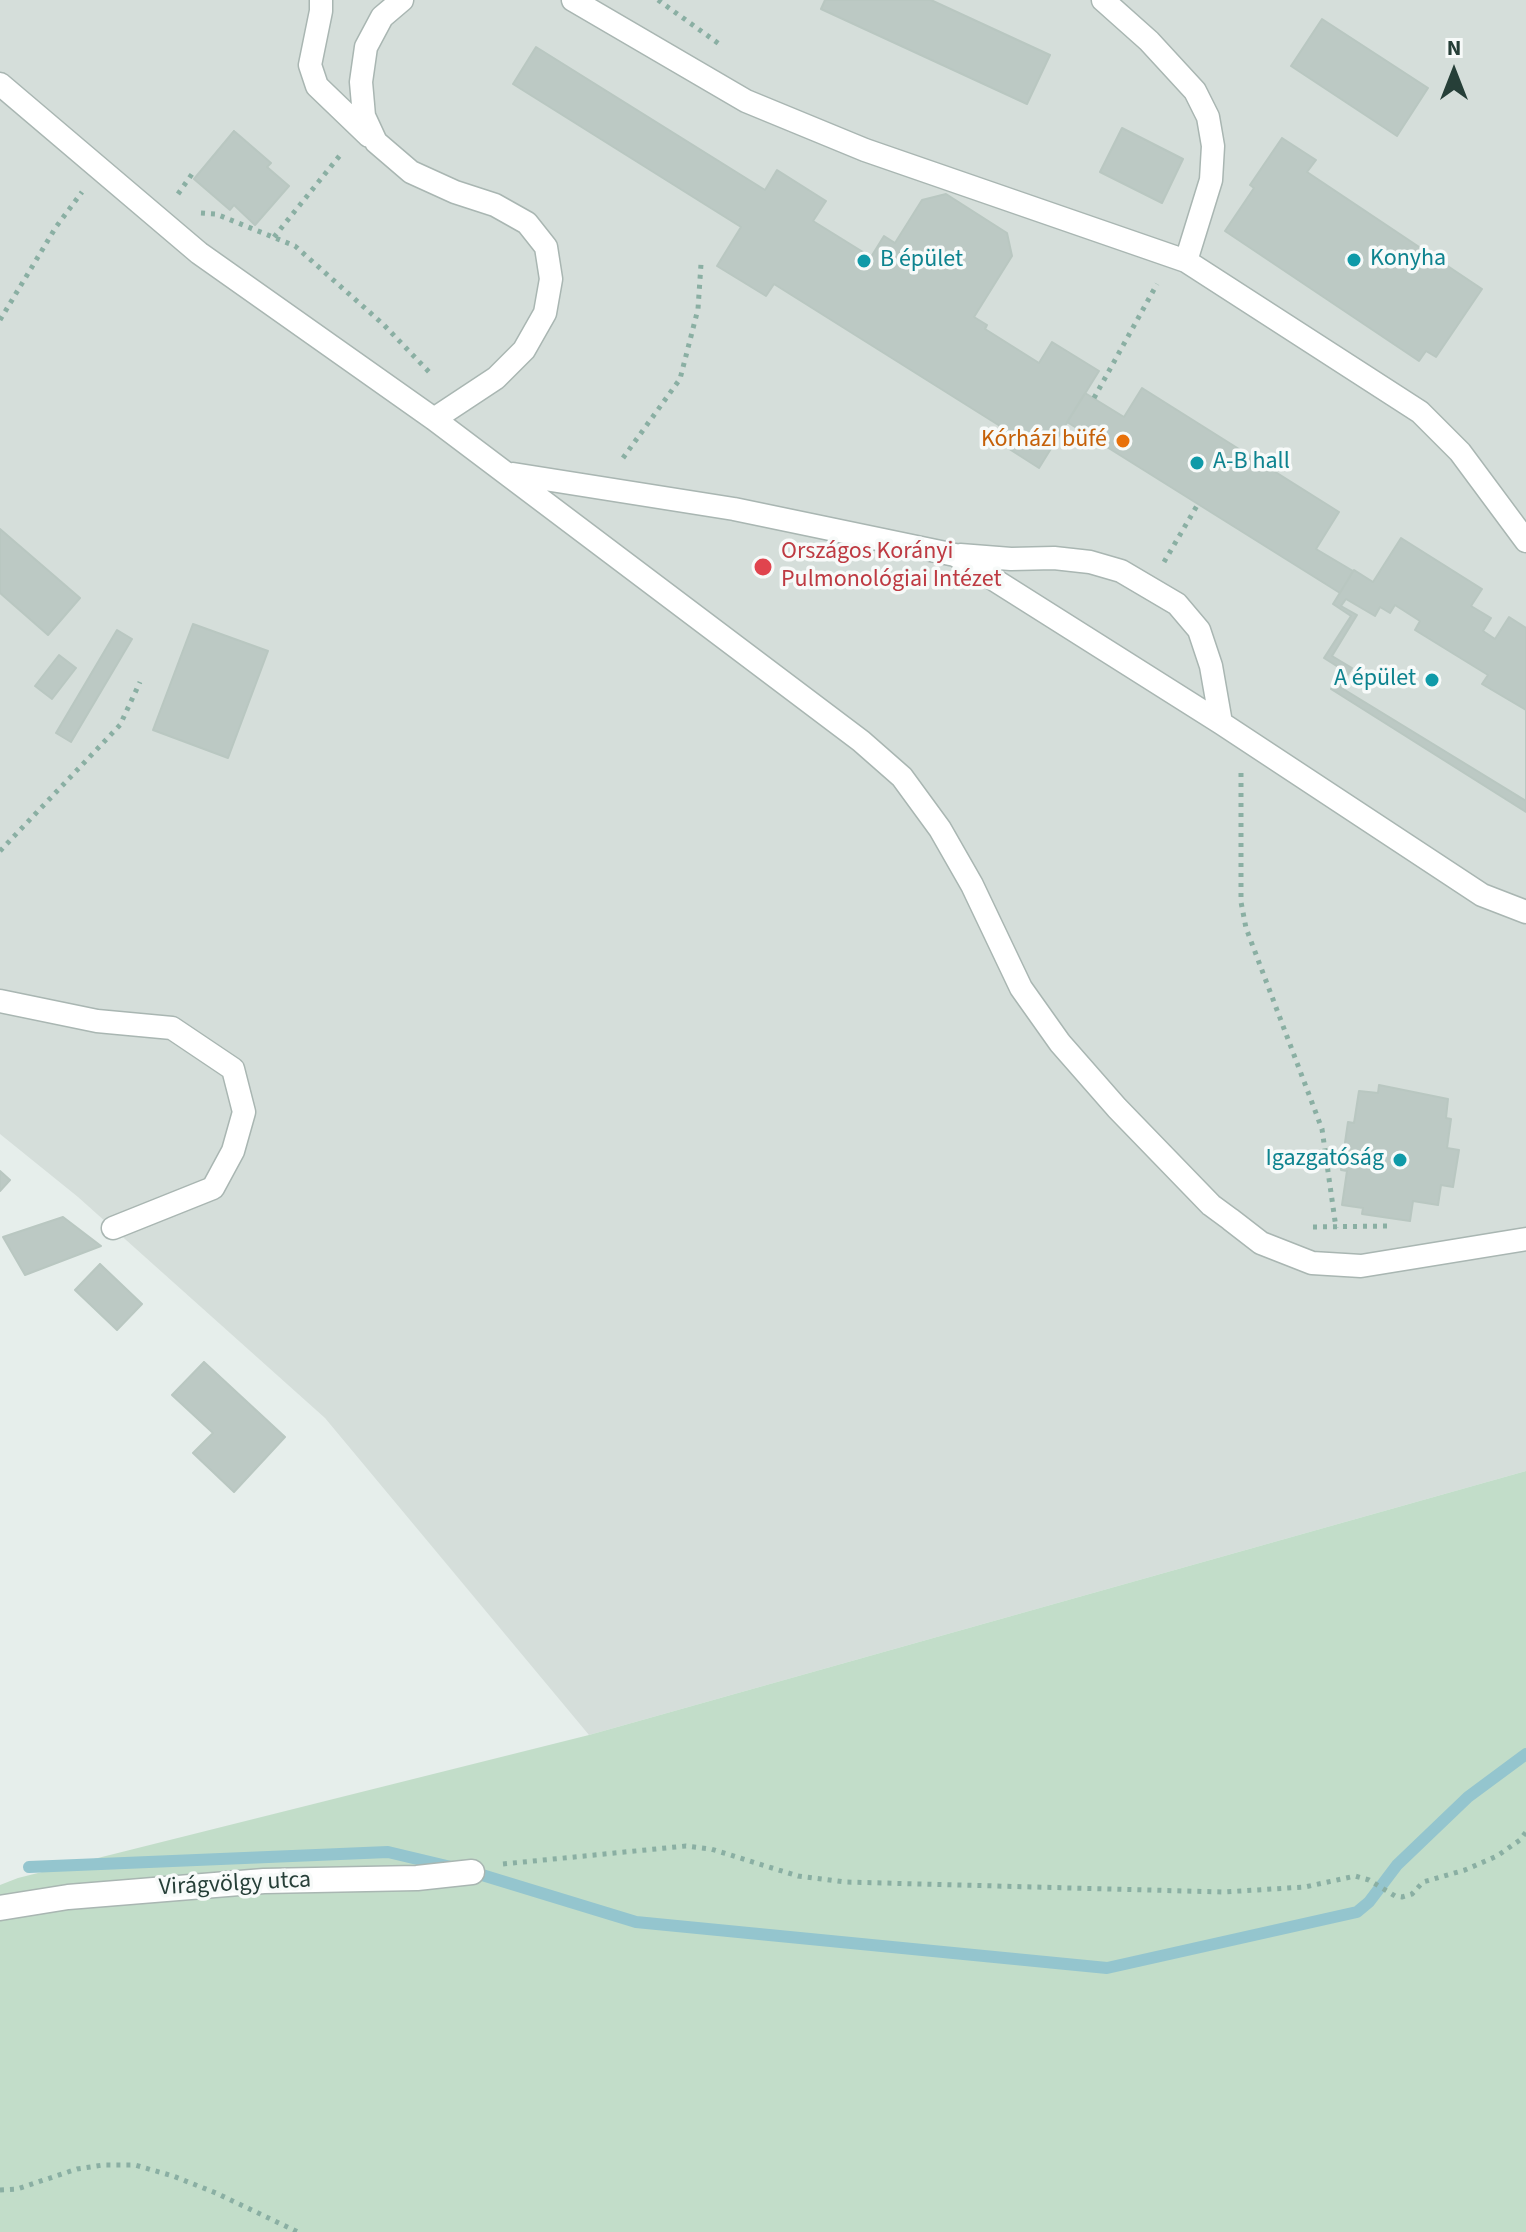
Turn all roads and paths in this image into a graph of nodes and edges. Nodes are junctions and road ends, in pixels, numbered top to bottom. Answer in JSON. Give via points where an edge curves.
{"nodes":[{"id":1,"x":321,"y":0,"type":"edge"},
{"id":2,"x":402,"y":0,"type":"edge"},
{"id":3,"x":573,"y":0,"type":"edge"},
{"id":4,"x":1103,"y":0,"type":"edge"},
{"id":5,"x":0,"y":84,"type":"edge"},
{"id":6,"x":369,"y":135,"type":"junction"},
{"id":7,"x":100,"y":169,"type":"junction"},
{"id":8,"x":216,"y":214,"type":"dead end"},
{"id":9,"x":274,"y":237,"type":"junction"},
{"id":10,"x":1179,"y":259,"type":"junction"},
{"id":11,"x":701,"y":264,"type":"dead end"},
{"id":12,"x":0,"y":320,"type":"edge"},
{"id":13,"x":1094,"y":398,"type":"dead end"},
{"id":14,"x":458,"y":403,"type":"junction"},
{"id":15,"x":434,"y":419,"type":"junction"},
{"id":16,"x":507,"y":474,"type":"junction"},
{"id":17,"x":602,"y":488,"type":"junction"},
{"id":18,"x":1198,"y":504,"type":"dead end"},
{"id":19,"x":1179,"y":537,"type":"dead end"},
{"id":20,"x":1526,"y":541,"type":"edge"},
{"id":21,"x":955,"y":555,"type":"junction"},
{"id":22,"x":140,"y":682,"type":"dead end"},
{"id":23,"x":1221,"y":723,"type":"junction"},
{"id":24,"x":1241,"y":736,"type":"junction"},
{"id":25,"x":0,"y":851,"type":"edge"},
{"id":26,"x":1526,"y":912,"type":"edge"},
{"id":27,"x":0,"y":1001,"type":"edge"},
{"id":28,"x":1393,"y":1226,"type":"dead end"},
{"id":29,"x":1302,"y":1227,"type":"dead end"},
{"id":30,"x":113,"y":1228,"type":"dead end"},
{"id":31,"x":1336,"y":1228,"type":"junction"},
{"id":32,"x":1526,"y":1239,"type":"edge"},
{"id":33,"x":1526,"y":1832,"type":"edge"},
{"id":34,"x":472,"y":1872,"type":"joint"},
{"id":35,"x":0,"y":1908,"type":"edge"},
{"id":36,"x":0,"y":2190,"type":"edge"},
{"id":37,"x":298,"y":2232,"type":"edge"}],
"edges":[{"from":1,"to":6,"type":"lane","via":[[310,65],[317,86]]},
{"from":2,"to":6,"type":"lane","via":[[382,17],[366,47],[361,82]]},
{"from":3,"to":10,"type":"lane","via":[[746,101],[865,150]]},
{"from":4,"to":10,"type":"lane","via":[[1195,91],[1208,117],[1211,180]]},
{"from":5,"to":7,"type":"lane"},
{"from":6,"to":9,"type":"path"},
{"from":6,"to":14,"type":"lane","via":[[411,172],[527,223],[546,247],[551,279],[545,313],[524,350],[496,378]]},
{"from":7,"to":12,"type":"path","via":[[56,227]]},
{"from":7,"to":15,"type":"lane","via":[[199,253]]},
{"from":8,"to":9,"type":"path"},
{"from":9,"to":14,"type":"path","via":[[295,246],[384,325]]},
{"from":10,"to":13,"type":"path"},
{"from":10,"to":20,"type":"lane","via":[[1420,412],[1460,452]]},
{"from":11,"to":17,"type":"path","via":[[698,309],[680,379]]},
{"from":14,"to":15,"type":"lane"},
{"from":15,"to":16,"type":"lane"},
{"from":16,"to":17,"type":"lane"},
{"from":16,"to":32,"type":"lane","via":[[902,777],[940,829],[1021,988],[1060,1043],[1211,1205],[1261,1243],[1312,1263],[1361,1266]]},
{"from":17,"to":21,"type":"lane"},
{"from":18,"to":19,"type":"path"},
{"from":21,"to":23,"type":"lane"},
{"from":21,"to":23,"type":"lane","via":[[1090,562],[1121,571],[1177,604],[1199,630]]},
{"from":22,"to":25,"type":"path","via":[[120,725]]},
{"from":23,"to":24,"type":"lane"},
{"from":24,"to":26,"type":"lane","via":[[1482,895]]},
{"from":24,"to":31,"type":"path","via":[[1241,902],[1246,928],[1322,1129]]},
{"from":27,"to":30,"type":"lane","via":[[97,1021],[172,1028],[233,1069],[244,1112],[233,1151],[213,1188]]},
{"from":28,"to":31,"type":"path"},
{"from":29,"to":31,"type":"path"},
{"from":33,"to":34,"type":"path","via":[[1497,1856],[1423,1882],[1407,1896],[1395,1896],[1355,1876],[1305,1887],[1223,1892],[845,1882],[798,1876],[686,1846],[510,1863]]},
{"from":34,"to":35,"type":"street","name":"Virágvölgy utca","via":[[264,1881],[68,1897]]},
{"from":36,"to":37,"type":"path","via":[[77,2169],[135,2165],[216,2193]]}]}
